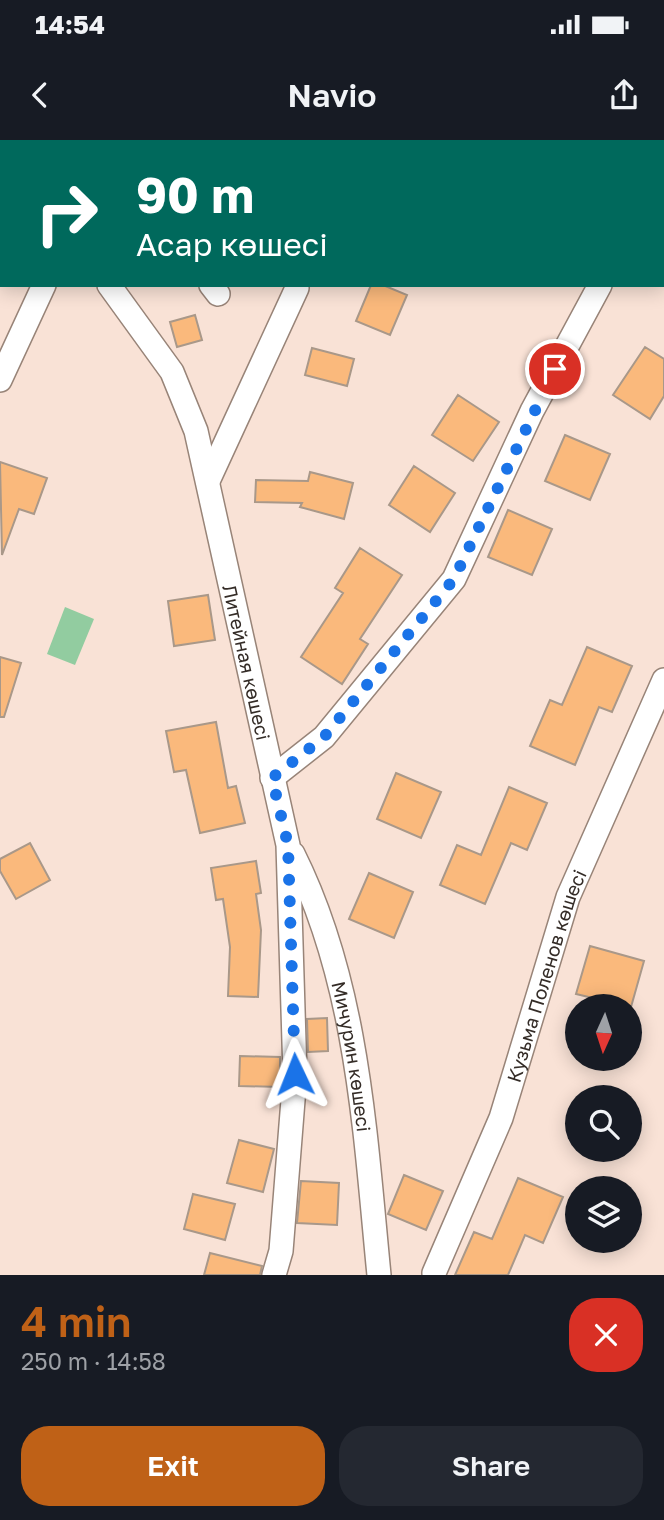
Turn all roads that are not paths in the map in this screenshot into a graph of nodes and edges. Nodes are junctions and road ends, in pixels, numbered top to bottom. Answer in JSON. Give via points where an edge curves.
{"nodes":[{"id":1,"x":43,"y":287,"type":"edge"},
{"id":2,"x":110,"y":287,"type":"edge"},
{"id":3,"x":599,"y":287,"type":"edge"},
{"id":4,"x":297,"y":288,"type":"dead end"},
{"id":5,"x":0,"y":380,"type":"edge"},
{"id":6,"x":208,"y":481,"type":"junction"},
{"id":7,"x":664,"y":680,"type":"edge"},
{"id":8,"x":272,"y":778,"type":"junction"},
{"id":9,"x":288,"y":845,"type":"junction"},
{"id":10,"x":434,"y":1273,"type":"dead end"},
{"id":11,"x":274,"y":1275,"type":"edge"},
{"id":12,"x":379,"y":1275,"type":"edge"}],
"edges":[{"from":1,"to":5,"type":"street"},
{"from":2,"to":6,"type":"street","name":"Литейная көшесі","via":[[172,372],[196,431]]},
{"from":3,"to":8,"type":"street","via":[[533,411],[454,579],[324,737]]},
{"from":4,"to":6,"type":"street"},
{"from":6,"to":8,"type":"street","name":"Литейная көшесі"},
{"from":7,"to":10,"type":"street","name":"Кузьма Поленов көшесі","via":[[568,897],[501,1118]]},
{"from":8,"to":9,"type":"street","name":"Литейная көшесі"},
{"from":9,"to":11,"type":"street","name":"Литейная көшесі","via":[[295,1074],[281,1251]]},
{"from":9,"to":12,"type":"street","name":"Мичурин көшесі","via":[[335,966],[353,1043]]}]}
